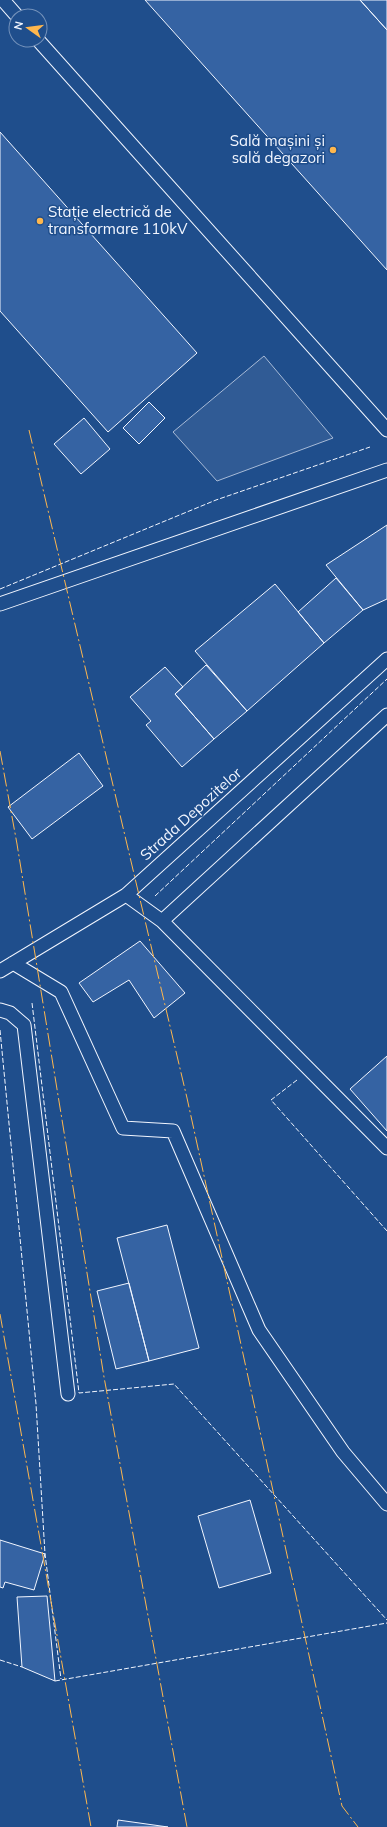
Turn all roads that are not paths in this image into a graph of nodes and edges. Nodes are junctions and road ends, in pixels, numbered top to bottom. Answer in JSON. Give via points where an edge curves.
{"nodes":[{"id":1,"x":3,"y":0,"type":"edge"},
{"id":2,"x":10,"y":8,"type":"edge"},
{"id":3,"x":45,"y":48,"type":"edge"},
{"id":4,"x":387,"y":430,"type":"edge"},
{"id":5,"x":387,"y":470,"type":"edge"},
{"id":6,"x":0,"y":604,"type":"edge"},
{"id":7,"x":387,"y":659,"type":"edge"},
{"id":8,"x":387,"y":715,"type":"edge"},
{"id":9,"x":126,"y":894,"type":"junction"},
{"id":10,"x":162,"y":921,"type":"junction"},
{"id":11,"x":13,"y":963,"type":"junction"},
{"id":12,"x":0,"y":972,"type":"edge"},
{"id":13,"x":0,"y":1010,"type":"edge"},
{"id":14,"x":387,"y":1148,"type":"edge"},
{"id":15,"x":68,"y":1394,"type":"dead end"},
{"id":16,"x":387,"y":1504,"type":"edge"}],
"edges":[{"from":1,"to":2,"type":"lane"},
{"from":3,"to":4,"type":"lane"},
{"from":5,"to":6,"type":"lane"},
{"from":7,"to":9,"type":"lane","name":"Strada Depozitelor"},
{"from":8,"to":10,"type":"lane"},
{"from":9,"to":10,"type":"lane"},
{"from":9,"to":11,"type":"lane","name":"Strada Depozitelor"},
{"from":10,"to":14,"type":"lane"},
{"from":11,"to":12,"type":"lane","name":"Strada Depozitelor"},
{"from":11,"to":16,"type":"lane","via":[[61,992],[123,1128],[173,1131],[259,1330],[343,1452]]},
{"from":13,"to":15,"type":"lane","via":[[10,1013],[24,1025]]}]}
